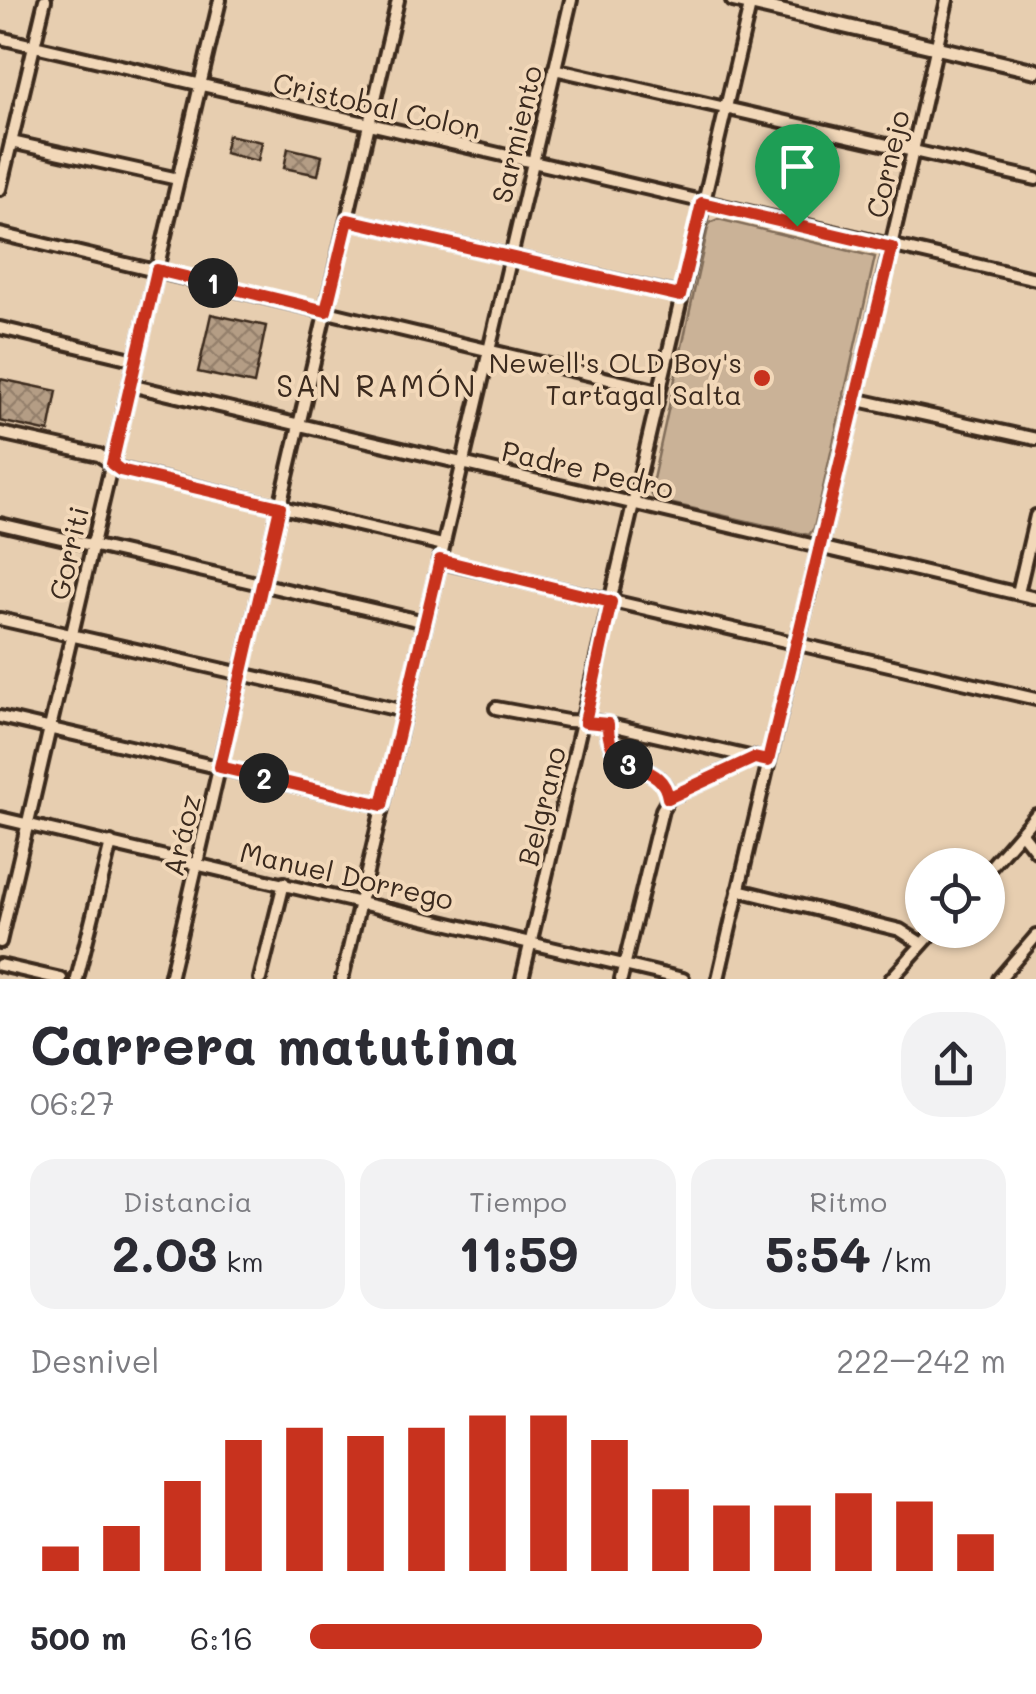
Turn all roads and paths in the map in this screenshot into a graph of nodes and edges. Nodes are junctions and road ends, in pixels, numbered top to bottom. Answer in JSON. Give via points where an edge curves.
{"nodes":[{"id":1,"x":45,"y":0,"type":"edge"},
{"id":2,"x":220,"y":0,"type":"edge"},
{"id":3,"x":398,"y":0,"type":"edge"},
{"id":4,"x":570,"y":0,"type":"edge"},
{"id":5,"x":733,"y":0,"type":"edge"},
{"id":6,"x":947,"y":0,"type":"edge"},
{"id":7,"x":750,"y":2,"type":"edge"},
{"id":8,"x":0,"y":38,"type":"edge"},
{"id":9,"x":34,"y":46,"type":"junction"},
{"id":10,"x":936,"y":48,"type":"junction"},
{"id":11,"x":554,"y":70,"type":"junction"},
{"id":12,"x":1036,"y":71,"type":"edge"},
{"id":13,"x":200,"y":86,"type":"junction"},
{"id":14,"x":724,"y":108,"type":"junction"},
{"id":15,"x":369,"y":126,"type":"junction"},
{"id":16,"x":11,"y":142,"type":"junction"},
{"id":17,"x":912,"y":152,"type":"junction"},
{"id":18,"x":532,"y":164,"type":"junction"},
{"id":19,"x":178,"y":179,"type":"junction"},
{"id":20,"x":1036,"y":179,"type":"edge"},
{"id":21,"x":0,"y":189,"type":"edge"},
{"id":22,"x":702,"y":203,"type":"junction"},
{"id":23,"x":348,"y":220,"type":"junction"},
{"id":24,"x":0,"y":234,"type":"edge"},
{"id":25,"x":892,"y":248,"type":"junction"},
{"id":26,"x":510,"y":257,"type":"junction"},
{"id":27,"x":157,"y":270,"type":"junction"},
{"id":28,"x":1036,"y":279,"type":"edge"},
{"id":29,"x":680,"y":296,"type":"junction"},
{"id":30,"x":326,"y":311,"type":"junction"},
{"id":31,"x":0,"y":328,"type":"edge"},
{"id":32,"x":489,"y":350,"type":"junction"},
{"id":33,"x":136,"y":360,"type":"junction"},
{"id":34,"x":130,"y":385,"type":"junction"},
{"id":35,"x":659,"y":390,"type":"junction"},
{"id":36,"x":854,"y":399,"type":"junction"},
{"id":37,"x":299,"y":424,"type":"junction"},
{"id":38,"x":0,"y":432,"type":"edge"},
{"id":39,"x":1036,"y":439,"type":"edge"},
{"id":40,"x":462,"y":463,"type":"junction"},
{"id":41,"x":112,"y":464,"type":"junction"},
{"id":42,"x":634,"y":503,"type":"junction"},
{"id":43,"x":280,"y":507,"type":"junction"},
{"id":44,"x":1036,"y":516,"type":"edge"},
{"id":45,"x":0,"y":524,"type":"edge"},
{"id":46,"x":443,"y":544,"type":"junction"},
{"id":47,"x":93,"y":545,"type":"junction"},
{"id":48,"x":819,"y":546,"type":"junction"},
{"id":49,"x":440,"y":560,"type":"junction"},
{"id":50,"x":262,"y":585,"type":"junction"},
{"id":51,"x":1018,"y":593,"type":"junction"},
{"id":52,"x":1036,"y":598,"type":"edge"},
{"id":53,"x":611,"y":602,"type":"junction"},
{"id":54,"x":0,"y":619,"type":"edge"},
{"id":55,"x":425,"y":622,"type":"junction"},
{"id":56,"x":72,"y":636,"type":"junction"},
{"id":57,"x":794,"y":645,"type":"junction"},
{"id":58,"x":242,"y":675,"type":"junction"},
{"id":59,"x":1036,"y":699,"type":"edge"},
{"id":60,"x":496,"y":708,"type":"dead end"},
{"id":61,"x":404,"y":710,"type":"junction"},
{"id":62,"x":0,"y":716,"type":"edge"},
{"id":63,"x":585,"y":722,"type":"junction"},
{"id":64,"x":608,"y":724,"type":"junction"},
{"id":65,"x":50,"y":728,"type":"junction"},
{"id":66,"x":754,"y":758,"type":"junction"},
{"id":67,"x":768,"y":761,"type":"junction"},
{"id":68,"x":220,"y":767,"type":"junction"},
{"id":69,"x":668,"y":798,"type":"junction"},
{"id":70,"x":382,"y":805,"type":"junction"},
{"id":71,"x":1036,"y":815,"type":"edge"},
{"id":72,"x":0,"y":818,"type":"edge"},
{"id":73,"x":28,"y":824,"type":"junction"},
{"id":74,"x":1021,"y":832,"type":"junction"},
{"id":75,"x":111,"y":843,"type":"junction"},
{"id":76,"x":1005,"y":850,"type":"edge"},
{"id":77,"x":1036,"y":852,"type":"edge"},
{"id":78,"x":197,"y":862,"type":"junction"},
{"id":79,"x":284,"y":883,"type":"junction"},
{"id":80,"x":738,"y":890,"type":"junction"},
{"id":81,"x":360,"y":901,"type":"junction"},
{"id":82,"x":905,"y":933,"type":"edge"},
{"id":83,"x":1036,"y":936,"type":"edge"},
{"id":84,"x":0,"y":942,"type":"edge"},
{"id":85,"x":530,"y":942,"type":"junction"},
{"id":86,"x":918,"y":948,"type":"edge"},
{"id":87,"x":0,"y":965,"type":"edge"},
{"id":88,"x":624,"y":966,"type":"junction"},
{"id":89,"x":62,"y":979,"type":"edge"},
{"id":90,"x":77,"y":979,"type":"edge"},
{"id":91,"x":170,"y":979,"type":"edge"},
{"id":92,"x":260,"y":979,"type":"edge"},
{"id":93,"x":342,"y":979,"type":"edge"},
{"id":94,"x":522,"y":979,"type":"edge"},
{"id":95,"x":621,"y":979,"type":"edge"},
{"id":96,"x":683,"y":979,"type":"edge"},
{"id":97,"x":718,"y":979,"type":"edge"},
{"id":98,"x":891,"y":979,"type":"edge"},
{"id":99,"x":999,"y":979,"type":"edge"}],
"edges":[{"from":1,"to":9,"type":"street"},
{"from":2,"to":13,"type":"street","name":"Gorriti"},
{"from":3,"to":15,"type":"street","name":"Aráoz"},
{"from":4,"to":11,"type":"street","name":"Sarmiento"},
{"from":5,"to":7,"type":"main road"},
{"from":6,"to":10,"type":"street","name":"Cornejo"},
{"from":7,"to":10,"type":"main road"},
{"from":7,"to":14,"type":"street","name":"Belgrano"},
{"from":8,"to":9,"type":"street","name":"Cristobal Colon"},
{"from":9,"to":13,"type":"street","name":"Cristobal Colon"},
{"from":9,"to":16,"type":"street"},
{"from":10,"to":12,"type":"main road"},
{"from":10,"to":17,"type":"street","name":"Cornejo"},
{"from":11,"to":14,"type":"street"},
{"from":11,"to":18,"type":"street","name":"Sarmiento"},
{"from":13,"to":15,"type":"street","name":"Cristobal Colon"},
{"from":13,"to":19,"type":"street","name":"Gorriti"},
{"from":14,"to":17,"type":"street"},
{"from":14,"to":22,"type":"street","name":"Belgrano"},
{"from":15,"to":18,"type":"street","name":"Cristobal Colon"},
{"from":15,"to":23,"type":"street","name":"Aráoz"},
{"from":16,"to":19,"type":"street"},
{"from":16,"to":21,"type":"street"},
{"from":17,"to":20,"type":"street"},
{"from":17,"to":25,"type":"street","name":"Cornejo"},
{"from":18,"to":22,"type":"street","name":"Cristobal Colon"},
{"from":18,"to":26,"type":"street","name":"Sarmiento"},
{"from":19,"to":27,"type":"street","name":"Gorriti"},
{"from":22,"to":25,"type":"street","name":"Cristobal Colon"},
{"from":22,"to":29,"type":"street","name":"Belgrano"},
{"from":23,"to":26,"type":"street"},
{"from":23,"to":30,"type":"street","name":"Aráoz"},
{"from":24,"to":27,"type":"street"},
{"from":25,"to":28,"type":"street","name":"Cristobal Colon"},
{"from":25,"to":36,"type":"street","name":"Cornejo"},
{"from":26,"to":29,"type":"street"},
{"from":26,"to":32,"type":"street","name":"Sarmiento"},
{"from":27,"to":30,"type":"street"},
{"from":27,"to":33,"type":"street","name":"Gorriti"},
{"from":29,"to":35,"type":"street","name":"Belgrano"},
{"from":30,"to":32,"type":"street"},
{"from":30,"to":37,"type":"street","name":"Aráoz"},
{"from":31,"to":33,"type":"street"},
{"from":32,"to":35,"type":"street"},
{"from":32,"to":40,"type":"street","name":"Sarmiento"},
{"from":33,"to":34,"type":"street","name":"Gorriti"},
{"from":34,"to":37,"type":"street","name":"Padre Pedro"},
{"from":34,"to":41,"type":"street","name":"Gorriti"},
{"from":35,"to":42,"type":"street","name":"Belgrano"},
{"from":36,"to":39,"type":"street"},
{"from":36,"to":48,"type":"street","name":"Cornejo"},
{"from":37,"to":40,"type":"street","name":"Padre Pedro"},
{"from":37,"to":43,"type":"street","name":"Aráoz"},
{"from":38,"to":41,"type":"street","via":[[100,455]]},
{"from":40,"to":42,"type":"street","name":"Padre Pedro"},
{"from":40,"to":46,"type":"street","name":"Sarmiento"},
{"from":41,"to":43,"type":"street"},
{"from":41,"to":47,"type":"street","name":"Gorriti"},
{"from":42,"to":48,"type":"street","name":"Padre Pedro"},
{"from":42,"to":53,"type":"street","name":"Belgrano"},
{"from":43,"to":46,"type":"street"},
{"from":43,"to":50,"type":"street","name":"Aráoz"},
{"from":44,"to":51,"type":"street"},
{"from":45,"to":47,"type":"street"},
{"from":46,"to":49,"type":"street","name":"Sarmiento"},
{"from":47,"to":50,"type":"street"},
{"from":47,"to":56,"type":"street","name":"Gorriti"},
{"from":48,"to":51,"type":"street","name":"Padre Pedro"},
{"from":48,"to":57,"type":"street","name":"Cornejo"},
{"from":49,"to":53,"type":"street"},
{"from":49,"to":55,"type":"street","name":"Sarmiento"},
{"from":50,"to":55,"type":"street"},
{"from":50,"to":58,"type":"street","name":"Aráoz"},
{"from":51,"to":52,"type":"street","name":"Padre Pedro"},
{"from":53,"to":57,"type":"street"},
{"from":53,"to":63,"type":"street","name":"Belgrano"},
{"from":54,"to":56,"type":"street"},
{"from":55,"to":61,"type":"street","name":"Sarmiento"},
{"from":56,"to":58,"type":"street"},
{"from":56,"to":65,"type":"street","name":"Gorriti"},
{"from":57,"to":59,"type":"street"},
{"from":57,"to":67,"type":"street","name":"Cornejo"},
{"from":58,"to":61,"type":"street"},
{"from":58,"to":68,"type":"street","name":"Aráoz"},
{"from":60,"to":63,"type":"street"},
{"from":61,"to":70,"type":"street","name":"Sarmiento"},
{"from":62,"to":65,"type":"street"},
{"from":63,"to":64,"type":"street"},
{"from":63,"to":85,"type":"street","name":"Belgrano"},
{"from":64,"to":66,"type":"street"},
{"from":64,"to":69,"type":"street","via":[[617,756],[660,777]]},
{"from":65,"to":68,"type":"street"},
{"from":65,"to":73,"type":"street","name":"Gorriti"},
{"from":66,"to":67,"type":"street"},
{"from":66,"to":69,"type":"street"},
{"from":67,"to":80,"type":"street","name":"Cornejo"},
{"from":68,"to":70,"type":"street"},
{"from":68,"to":78,"type":"street","name":"Aráoz"},
{"from":69,"to":88,"type":"street"},
{"from":70,"to":81,"type":"street","name":"Sarmiento"},
{"from":71,"to":74,"type":"street"},
{"from":72,"to":73,"type":"street","name":"Manuel Dorrego"},
{"from":73,"to":75,"type":"street","name":"Manuel Dorrego"},
{"from":73,"to":84,"type":"street","name":"Gorriti"},
{"from":74,"to":76,"type":"street"},
{"from":74,"to":77,"type":"street"},
{"from":75,"to":78,"type":"street","name":"Manuel Dorrego"},
{"from":75,"to":90,"type":"street"},
{"from":78,"to":79,"type":"street","name":"Manuel Dorrego"},
{"from":78,"to":91,"type":"street","name":"Aráoz"},
{"from":79,"to":81,"type":"street","name":"Manuel Dorrego"},
{"from":79,"to":92,"type":"street"},
{"from":80,"to":82,"type":"street"},
{"from":80,"to":97,"type":"street","name":"Cornejo"},
{"from":81,"to":85,"type":"street","name":"Manuel Dorrego"},
{"from":81,"to":93,"type":"street","name":"Sarmiento"},
{"from":83,"to":99,"type":"street"},
{"from":85,"to":88,"type":"street","name":"Manuel Dorrego"},
{"from":85,"to":94,"type":"street","name":"Belgrano"},
{"from":86,"to":98,"type":"street"},
{"from":87,"to":89,"type":"street"},
{"from":88,"to":95,"type":"street"},
{"from":88,"to":96,"type":"street","name":"Manuel Dorrego"}]}
